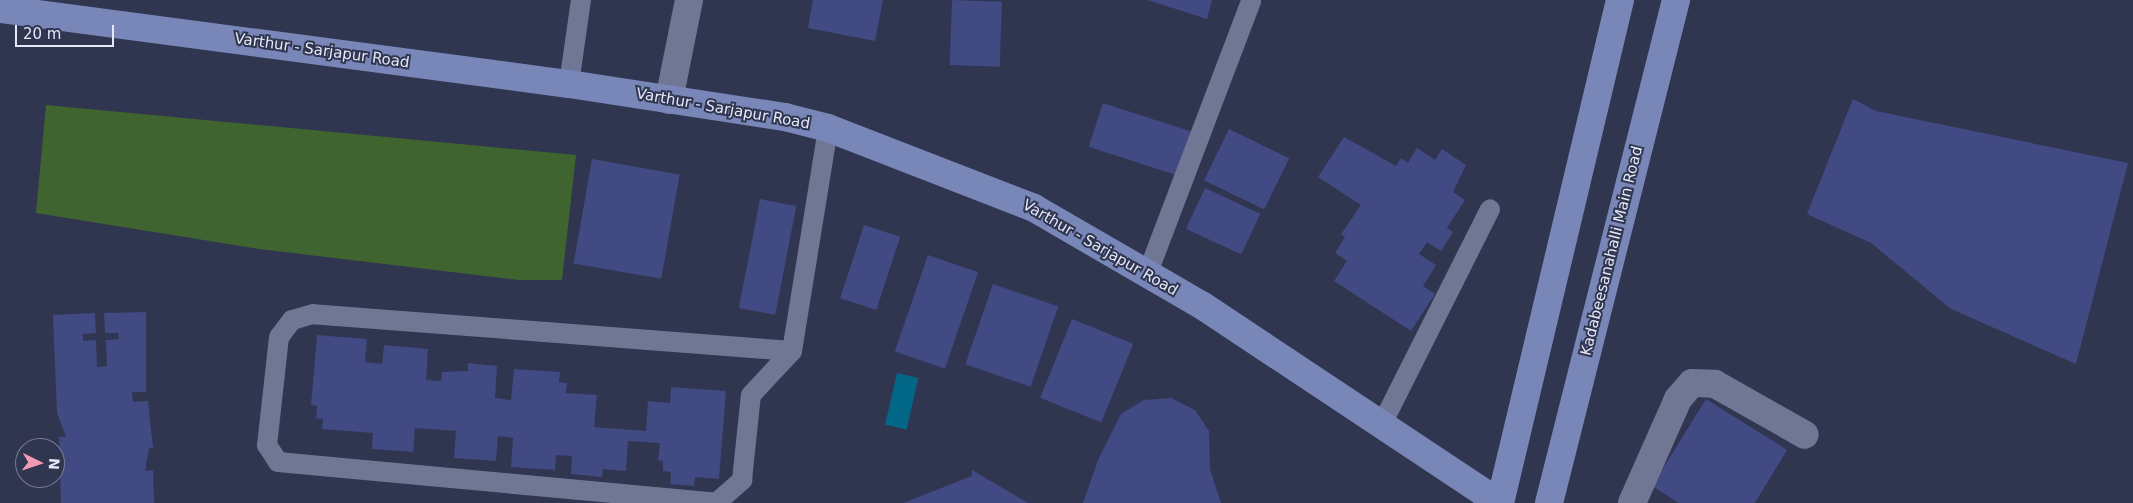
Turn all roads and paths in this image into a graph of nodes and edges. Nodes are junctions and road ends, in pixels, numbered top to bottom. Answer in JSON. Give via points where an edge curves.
{"nodes":[{"id":1,"x":581,"y":0,"type":"edge"},
{"id":2,"x":689,"y":0,"type":"edge"},
{"id":3,"x":1620,"y":0,"type":"edge"},
{"id":4,"x":1676,"y":0,"type":"edge"},
{"id":5,"x":1251,"y":1,"type":"edge"},
{"id":6,"x":0,"y":9,"type":"edge"},
{"id":7,"x":568,"y":84,"type":"junction"},
{"id":8,"x":670,"y":100,"type":"junction"},
{"id":9,"x":828,"y":128,"type":"junction"},
{"id":10,"x":1490,"y":209,"type":"dead end"},
{"id":11,"x":1147,"y":275,"type":"junction"},
{"id":12,"x":792,"y":351,"type":"junction"},
{"id":13,"x":1383,"y":422,"type":"junction"},
{"id":14,"x":1805,"y":435,"type":"dead end"},
{"id":15,"x":1500,"y":503,"type":"edge"},
{"id":16,"x":1549,"y":503,"type":"edge"},
{"id":17,"x":1632,"y":503,"type":"edge"}],
"edges":[{"from":1,"to":7,"type":"lane"},
{"from":2,"to":8,"type":"street"},
{"from":3,"to":15,"type":"main road"},
{"from":4,"to":16,"type":"main road","name":"Kadabeesanahalli Main Road"},
{"from":5,"to":11,"type":"lane"},
{"from":6,"to":7,"type":"main road","name":"Varthur - Sarjapur Road"},
{"from":7,"to":8,"type":"main road","name":"Varthur - Sarjapur Road"},
{"from":8,"to":9,"type":"main road","name":"Varthur - Sarjapur Road"},
{"from":9,"to":11,"type":"main road","name":"Varthur - Sarjapur Road","via":[[1034,208]]},
{"from":9,"to":12,"type":"lane"},
{"from":10,"to":13,"type":"lane"},
{"from":11,"to":13,"type":"main road","name":"Varthur - Sarjapur Road"},
{"from":12,"to":12,"type":"lane","via":[[313,314],[292,320],[279,336],[267,446],[278,462],[716,503],[742,480],[751,395]]},
{"from":13,"to":15,"type":"main road","name":"Varthur - Sarjapur Road"},
{"from":14,"to":17,"type":"street","via":[[1714,384],[1692,383],[1678,399]]}]}
